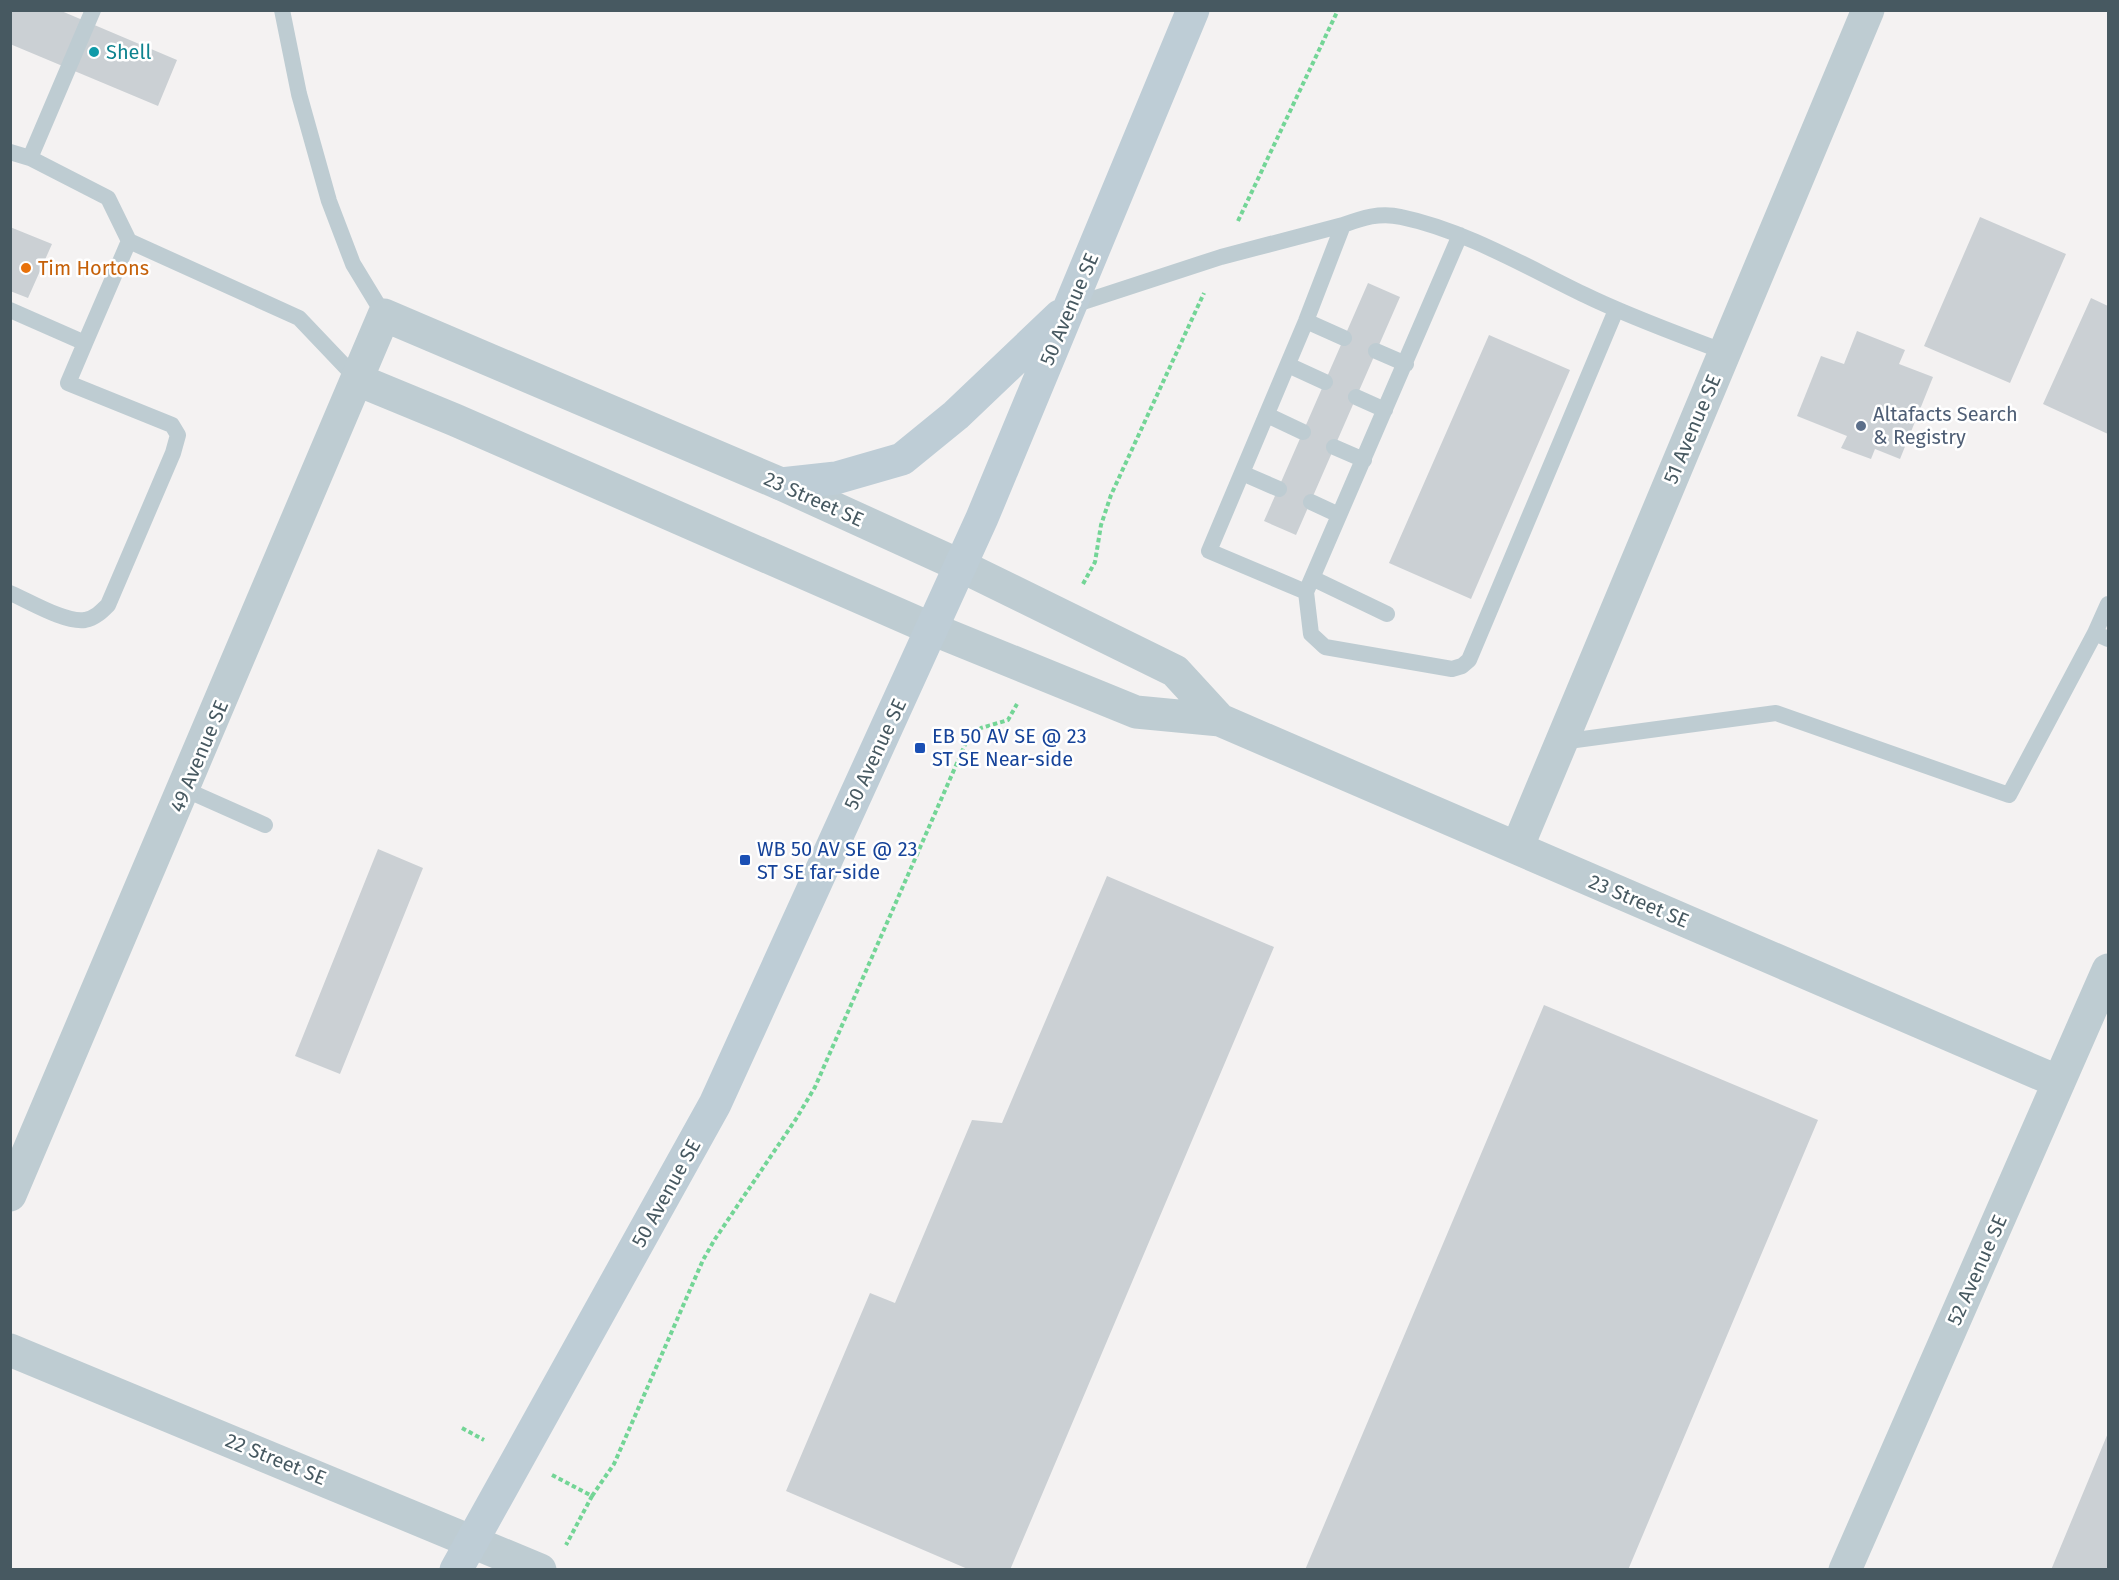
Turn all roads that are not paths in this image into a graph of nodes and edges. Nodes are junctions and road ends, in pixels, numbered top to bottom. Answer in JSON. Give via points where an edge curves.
{"nodes":[{"id":1,"x":93,"y":10,"type":"edge"},
{"id":2,"x":282,"y":10,"type":"edge"},
{"id":3,"x":1193,"y":10,"type":"edge"},
{"id":4,"x":1868,"y":10,"type":"edge"},
{"id":5,"x":10,"y":152,"type":"edge"},
{"id":6,"x":30,"y":158,"type":"junction"},
{"id":7,"x":1343,"y":225,"type":"junction"},
{"id":8,"x":1460,"y":235,"type":"junction"},
{"id":9,"x":129,"y":241,"type":"junction"},
{"id":10,"x":1070,"y":306,"type":"junction"},
{"id":11,"x":10,"y":310,"type":"edge"},
{"id":12,"x":1616,"y":310,"type":"junction"},
{"id":13,"x":384,"y":315,"type":"junction"},
{"id":14,"x":1306,"y":321,"type":"junction"},
{"id":15,"x":1344,"y":338,"type":"dead end"},
{"id":16,"x":85,"y":343,"type":"junction"},
{"id":17,"x":1376,"y":351,"type":"dead end"},
{"id":18,"x":1725,"y":352,"type":"junction"},
{"id":19,"x":1406,"y":364,"type":"junction"},
{"id":20,"x":1288,"y":365,"type":"junction"},
{"id":21,"x":358,"y":380,"type":"junction"},
{"id":22,"x":1325,"y":381,"type":"dead end"},
{"id":23,"x":1356,"y":397,"type":"dead end"},
{"id":24,"x":1385,"y":410,"type":"junction"},
{"id":25,"x":1267,"y":415,"type":"junction"},
{"id":26,"x":1303,"y":432,"type":"dead end"},
{"id":27,"x":1335,"y":447,"type":"dead end"},
{"id":28,"x":1364,"y":460,"type":"junction"},
{"id":29,"x":1242,"y":473,"type":"junction"},
{"id":30,"x":781,"y":484,"type":"junction"},
{"id":31,"x":1279,"y":489,"type":"dead end"},
{"id":32,"x":1311,"y":502,"type":"dead end"},
{"id":33,"x":1339,"y":515,"type":"junction"},
{"id":34,"x":961,"y":566,"type":"junction"},
{"id":35,"x":1309,"y":585,"type":"junction"},
{"id":36,"x":10,"y":593,"type":"edge"},
{"id":37,"x":2109,"y":604,"type":"edge"},
{"id":38,"x":1387,"y":614,"type":"dead end"},
{"id":39,"x":932,"y":629,"type":"junction"},
{"id":40,"x":2102,"y":636,"type":"edge"},
{"id":41,"x":1220,"y":720,"type":"junction"},
{"id":42,"x":1561,"y":742,"type":"junction"},
{"id":43,"x":184,"y":789,"type":"junction"},
{"id":44,"x":265,"y":825,"type":"dead end"},
{"id":45,"x":1517,"y":848,"type":"junction"},
{"id":46,"x":2109,"y":970,"type":"edge"},
{"id":47,"x":2059,"y":1082,"type":"junction"},
{"id":48,"x":10,"y":1195,"type":"edge"},
{"id":49,"x":10,"y":1350,"type":"edge"},
{"id":50,"x":472,"y":1540,"type":"junction"},
{"id":51,"x":456,"y":1569,"type":"edge"},
{"id":52,"x":540,"y":1569,"type":"edge"},
{"id":53,"x":1845,"y":1569,"type":"edge"}],
"edges":[{"from":1,"to":6,"type":"lane"},
{"from":2,"to":13,"type":"lane","via":[[299,94],[329,201],[353,264]]},
{"from":3,"to":10,"type":"street","name":"50 Avenue SE"},
{"from":4,"to":18,"type":"street","name":"51 Avenue SE"},
{"from":5,"to":6,"type":"lane"},
{"from":6,"to":9,"type":"lane","via":[[108,198]]},
{"from":7,"to":8,"type":"lane","via":[[1362,218],[1400,216]]},
{"from":7,"to":10,"type":"lane","via":[[1221,257]]},
{"from":7,"to":14,"type":"lane"},
{"from":8,"to":12,"type":"lane"},
{"from":8,"to":19,"type":"lane"},
{"from":9,"to":16,"type":"lane"},
{"from":9,"to":21,"type":"lane","via":[[299,318]]},
{"from":10,"to":30,"type":"street","via":[[956,415],[902,459],[836,478]]},
{"from":10,"to":34,"type":"street","name":"50 Avenue SE"},
{"from":11,"to":16,"type":"lane"},
{"from":12,"to":18,"type":"lane"},
{"from":12,"to":35,"type":"lane","via":[[1469,660],[1452,669],[1325,647],[1311,634]]},
{"from":13,"to":21,"type":"street","name":"49 Avenue SE"},
{"from":13,"to":30,"type":"street","name":"23 Street SE"},
{"from":14,"to":15,"type":"lane"},
{"from":14,"to":20,"type":"lane"},
{"from":16,"to":36,"type":"lane","via":[[68,383],[172,424],[178,435],[173,453],[108,605],[98,615],[84,620],[68,618]]},
{"from":17,"to":19,"type":"lane"},
{"from":18,"to":42,"type":"street","name":"51 Avenue SE"},
{"from":19,"to":24,"type":"lane"},
{"from":20,"to":22,"type":"lane"},
{"from":20,"to":25,"type":"lane"},
{"from":21,"to":39,"type":"street","name":"23 Street SE"},
{"from":21,"to":43,"type":"street","name":"49 Avenue SE"},
{"from":23,"to":24,"type":"lane"},
{"from":24,"to":28,"type":"lane"},
{"from":25,"to":26,"type":"lane"},
{"from":25,"to":29,"type":"lane"},
{"from":27,"to":28,"type":"lane"},
{"from":28,"to":33,"type":"lane"},
{"from":29,"to":31,"type":"lane"},
{"from":29,"to":35,"type":"lane","via":[[1209,551]]},
{"from":30,"to":34,"type":"street","name":"23 Street SE"},
{"from":32,"to":33,"type":"lane"},
{"from":33,"to":35,"type":"lane"},
{"from":34,"to":39,"type":"street","name":"50 Avenue SE"},
{"from":34,"to":41,"type":"street","name":"23 Street SE","via":[[1176,671]]},
{"from":35,"to":38,"type":"lane"},
{"from":37,"to":40,"type":"lane"},
{"from":39,"to":41,"type":"street","name":"23 Street SE","via":[[1136,712]]},
{"from":39,"to":50,"type":"street","name":"50 Avenue SE","via":[[715,1104]]},
{"from":40,"to":42,"type":"lane","via":[[2009,795],[1776,713]]},
{"from":41,"to":45,"type":"street","name":"23 Street SE"},
{"from":42,"to":45,"type":"street","name":"51 Avenue SE"},
{"from":43,"to":44,"type":"lane"},
{"from":43,"to":48,"type":"street","name":"49 Avenue SE"},
{"from":45,"to":47,"type":"street","name":"23 Street SE"},
{"from":46,"to":47,"type":"street","name":"52 Avenue SE"},
{"from":47,"to":53,"type":"street","name":"52 Avenue SE"},
{"from":49,"to":50,"type":"street","name":"22 Street SE"},
{"from":50,"to":51,"type":"street","name":"50 Avenue SE"},
{"from":50,"to":52,"type":"street","name":"22 Street SE"}]}
